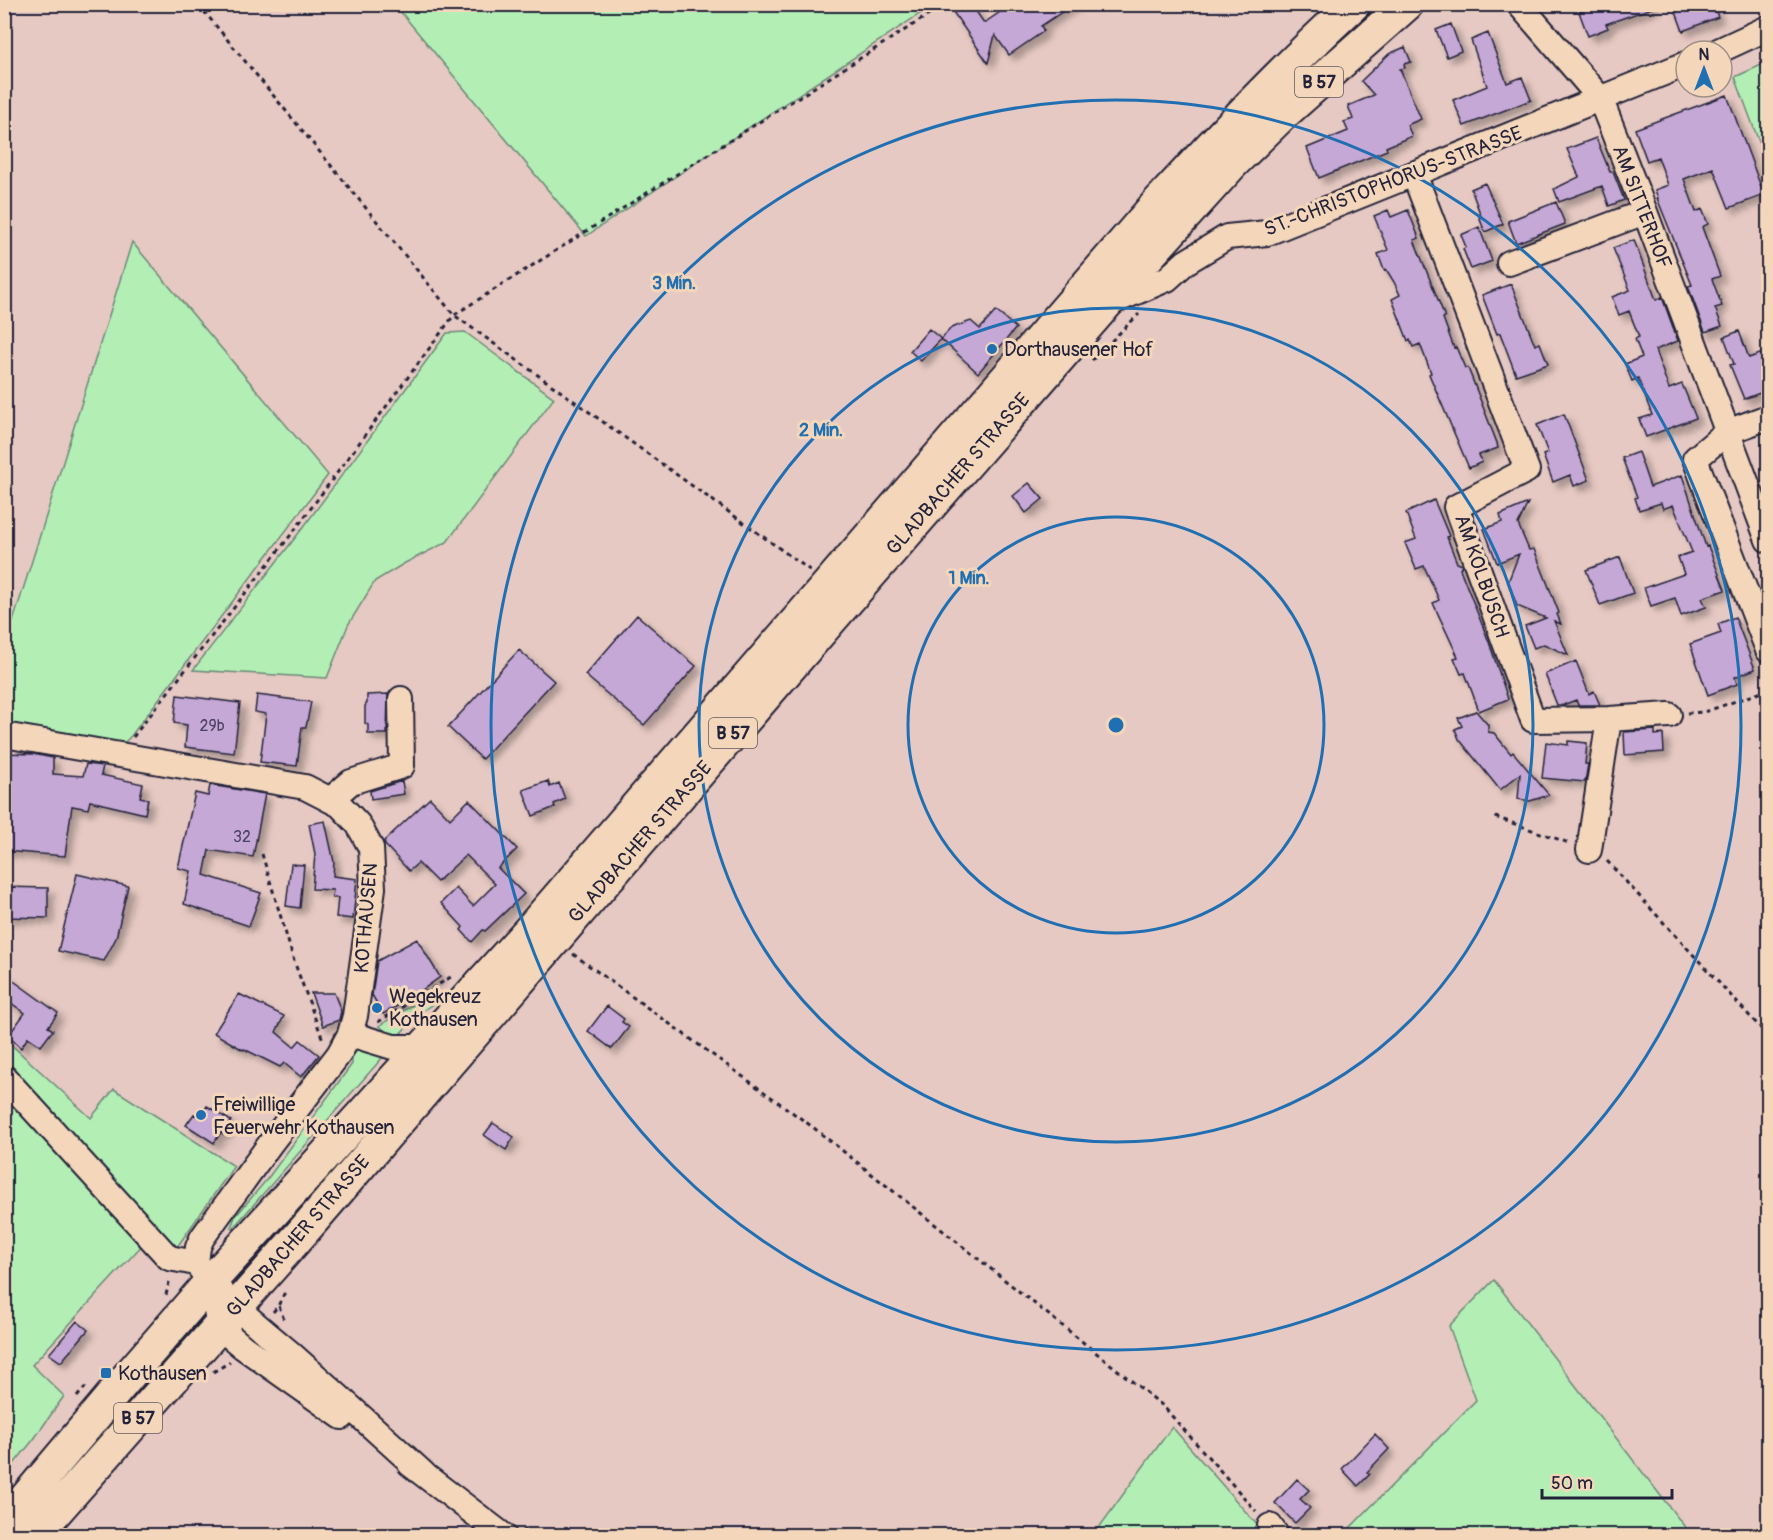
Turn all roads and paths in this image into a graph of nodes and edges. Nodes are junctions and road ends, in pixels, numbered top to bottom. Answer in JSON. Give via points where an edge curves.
{"nodes":[{"id":1,"x":198,"y":4,"type":"edge"},
{"id":2,"x":946,"y":4,"type":"edge"},
{"id":3,"x":1354,"y":4,"type":"edge"},
{"id":4,"x":1407,"y":4,"type":"edge"},
{"id":5,"x":1519,"y":4,"type":"edge"},
{"id":6,"x":1768,"y":28,"type":"edge"},
{"id":7,"x":1734,"y":44,"type":"edge"},
{"id":8,"x":1674,"y":69,"type":"edge"},
{"id":9,"x":1600,"y":98,"type":"junction"},
{"id":10,"x":1414,"y":174,"type":"junction"},
{"id":11,"x":1645,"y":212,"type":"junction"},
{"id":12,"x":1509,"y":263,"type":"dead end"},
{"id":13,"x":1106,"y":304,"type":"junction"},
{"id":14,"x":454,"y":315,"type":"junction"},
{"id":15,"x":1768,"y":417,"type":"edge"},
{"id":16,"x":1727,"y":432,"type":"junction"},
{"id":17,"x":1768,"y":540,"type":"edge"},
{"id":18,"x":814,"y":573,"type":"dead end"},
{"id":19,"x":1768,"y":650,"type":"edge"},
{"id":20,"x":1768,"y":690,"type":"edge"},
{"id":21,"x":401,"y":699,"type":"dead end"},
{"id":22,"x":1669,"y":714,"type":"joint"},
{"id":23,"x":1608,"y":719,"type":"junction"},
{"id":24,"x":4,"y":735,"type":"edge"},
{"id":25,"x":129,"y":757,"type":"junction"},
{"id":26,"x":330,"y":800,"type":"junction"},
{"id":27,"x":1495,"y":817,"type":"dead end"},
{"id":28,"x":1589,"y":850,"type":"junction"},
{"id":29,"x":262,"y":854,"type":"dead end"},
{"id":30,"x":569,"y":950,"type":"dead end"},
{"id":31,"x":350,"y":1034,"type":"junction"},
{"id":32,"x":1768,"y":1036,"type":"edge"},
{"id":33,"x":424,"y":1047,"type":"junction"},
{"id":34,"x":333,"y":1062,"type":"junction"},
{"id":35,"x":4,"y":1077,"type":"edge"},
{"id":36,"x":194,"y":1268,"type":"junction"},
{"id":37,"x":284,"y":1293,"type":"dead end"},
{"id":38,"x":165,"y":1300,"type":"dead end"},
{"id":39,"x":279,"y":1306,"type":"dead end"},
{"id":40,"x":228,"y":1317,"type":"junction"},
{"id":41,"x":4,"y":1524,"type":"edge"},
{"id":42,"x":1273,"y":1531,"type":"edge"},
{"id":43,"x":34,"y":1536,"type":"edge"},
{"id":44,"x":504,"y":1536,"type":"edge"}],
"edges":[{"from":1,"to":14,"type":"path"},
{"from":2,"to":14,"type":"path"},
{"from":3,"to":33,"type":"main road","name":"GLADBACHER STRASSE","number":"B 57","via":[[1238,116],[1156,205]]},
{"from":4,"to":13,"type":"main road","name":"GLADBACHER STRASSE","number":"B 57","via":[[1282,115]]},
{"from":5,"to":9,"type":"street","name":"AM SITTERHOF"},
{"from":6,"to":7,"type":"street"},
{"from":8,"to":9,"type":"street","name":"ST.-CHRISTOPHORUS-STRASSE"},
{"from":9,"to":10,"type":"street","name":"ST.-CHRISTOPHORUS-STRASSE"},
{"from":9,"to":11,"type":"street","name":"AM SITTERHOF"},
{"from":10,"to":13,"type":"street","name":"ST.-CHRISTOPHORUS-STRASSE","via":[[1267,233],[1227,237],[1186,262],[1167,279]]},
{"from":10,"to":23,"type":"street","name":"AM KOLBUSCH","via":[[1527,470],[1456,507],[1533,720]]},
{"from":11,"to":12,"type":"street"},
{"from":11,"to":16,"type":"street","name":"AM SITTERHOF"},
{"from":13,"to":40,"type":"main road","name":"GLADBACHER STRASSE","number":"B 57"},
{"from":14,"to":18,"type":"path"},
{"from":14,"to":25,"type":"path","via":[[290,537],[133,738]]},
{"from":15,"to":16,"type":"street"},
{"from":16,"to":17,"type":"street","name":"AM SITTERHOF"},
{"from":16,"to":19,"type":"street","via":[[1695,459]]},
{"from":20,"to":22,"type":"path","via":[[1704,712]]},
{"from":21,"to":26,"type":"street","via":[[402,766],[351,782]]},
{"from":22,"to":23,"type":"street","name":"AM KOLBUSCH"},
{"from":23,"to":28,"type":"street"},
{"from":24,"to":25,"type":"street","name":"KOTHAUSEN"},
{"from":25,"to":26,"type":"street","name":"KOTHAUSEN","via":[[305,787]]},
{"from":26,"to":31,"type":"street","name":"KOTHAUSEN","via":[[358,824],[371,848],[372,888]]},
{"from":27,"to":28,"type":"path"},
{"from":28,"to":32,"type":"path","via":[[1609,862]]},
{"from":29,"to":34,"type":"path","via":[[294,961]]},
{"from":30,"to":42,"type":"path","via":[[814,1128],[1163,1406]]},
{"from":31,"to":33,"type":"street","via":[[393,1047]]},
{"from":31,"to":34,"type":"street","name":"KOTHAUSEN"},
{"from":33,"to":36,"type":"main road","name":"GLADBACHER STRASSE","number":"B 57"},
{"from":34,"to":36,"type":"street","name":"KOTHAUSEN","via":[[202,1238]]},
{"from":35,"to":36,"type":"street","via":[[169,1258]]},
{"from":36,"to":38,"type":"path"},
{"from":36,"to":40,"type":"street"},
{"from":36,"to":41,"type":"main road","name":"GLADBACHER STRASSE","number":"B 57","via":[[131,1373]]},
{"from":37,"to":39,"type":"path"},
{"from":40,"to":43,"type":"main road","name":"GLADBACHER STRASSE","number":"B 57"},
{"from":40,"to":44,"type":"street","via":[[343,1400],[424,1474]]}]}
